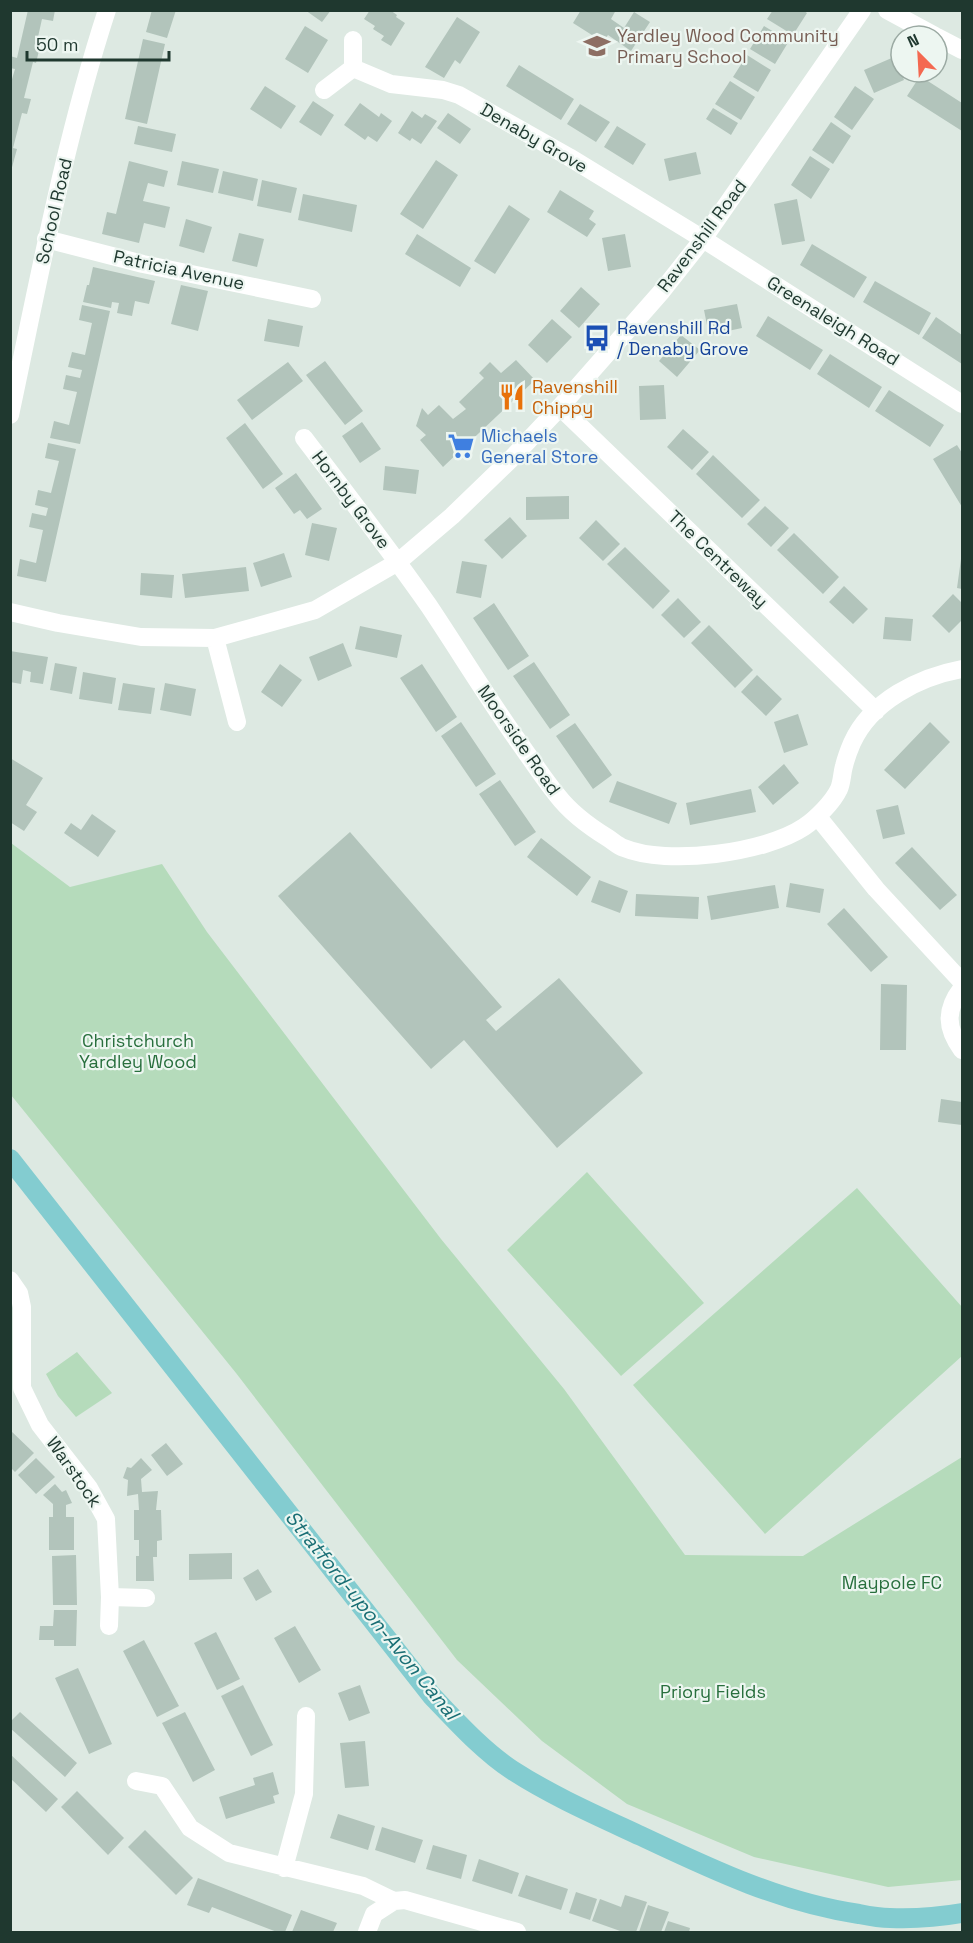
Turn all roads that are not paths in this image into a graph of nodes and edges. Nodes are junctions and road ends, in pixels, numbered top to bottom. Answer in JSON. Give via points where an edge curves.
{"nodes":[{"id":1,"x":107,"y":10,"type":"edge"},
{"id":2,"x":862,"y":10,"type":"edge"},
{"id":3,"x":887,"y":10,"type":"edge"},
{"id":4,"x":913,"y":24,"type":"edge"},
{"id":5,"x":354,"y":40,"type":"dead end"},
{"id":6,"x":949,"y":43,"type":"edge"},
{"id":7,"x":963,"y":50,"type":"edge"},
{"id":8,"x":353,"y":68,"type":"junction"},
{"id":9,"x":324,"y":90,"type":"dead end"},
{"id":10,"x":46,"y":239,"type":"junction"},
{"id":11,"x":703,"y":239,"type":"junction"},
{"id":12,"x":312,"y":299,"type":"dead end"},
{"id":13,"x":18,"y":344,"type":"edge"},
{"id":14,"x":963,"y":404,"type":"edge"},
{"id":15,"x":560,"y":407,"type":"junction"},
{"id":16,"x":10,"y":415,"type":"edge"},
{"id":17,"x":304,"y":438,"type":"dead end"},
{"id":18,"x":398,"y":562,"type":"junction"},
{"id":19,"x":10,"y":612,"type":"edge"},
{"id":20,"x":215,"y":638,"type":"junction"},
{"id":21,"x":963,"y":669,"type":"edge"},
{"id":22,"x":876,"y":711,"type":"junction"},
{"id":23,"x":237,"y":722,"type":"dead end"},
{"id":24,"x":818,"y":817,"type":"junction"},
{"id":25,"x":963,"y":982,"type":"edge"},
{"id":26,"x":963,"y":988,"type":"edge"},
{"id":27,"x":963,"y":1050,"type":"edge"},
{"id":28,"x":10,"y":1280,"type":"edge"},
{"id":29,"x":16,"y":1388,"type":"edge"},
{"id":30,"x":110,"y":1597,"type":"junction"},
{"id":31,"x":146,"y":1598,"type":"dead end"},
{"id":32,"x":109,"y":1626,"type":"dead end"},
{"id":33,"x":306,"y":1716,"type":"dead end"},
{"id":34,"x":136,"y":1781,"type":"dead end"},
{"id":35,"x":284,"y":1868,"type":"junction"},
{"id":36,"x":394,"y":1901,"type":"junction"},
{"id":37,"x":368,"y":1932,"type":"edge"},
{"id":38,"x":517,"y":1932,"type":"edge"}],
"edges":[{"from":1,"to":10,"type":"street","name":"School Road","via":[[89,65]]},
{"from":2,"to":11,"type":"street","name":"Ravenshill Road"},
{"from":3,"to":4,"type":"street"},
{"from":5,"to":8,"type":"street"},
{"from":6,"to":7,"type":"street"},
{"from":8,"to":9,"type":"street"},
{"from":8,"to":11,"type":"street","name":"Denaby Grove","via":[[391,84],[459,95]]},
{"from":10,"to":12,"type":"street","name":"Patricia Avenue"},
{"from":10,"to":13,"type":"street","name":"School Road"},
{"from":11,"to":14,"type":"street","name":"Greenaleigh Road"},
{"from":11,"to":15,"type":"street","name":"Ravenshill Road"},
{"from":13,"to":16,"type":"street","name":"School Road"},
{"from":15,"to":18,"type":"street","name":"Ravenshill Road","via":[[452,516]]},
{"from":15,"to":22,"type":"street","name":"The Centreway"},
{"from":17,"to":18,"type":"street","name":"Hornby Grove"},
{"from":18,"to":20,"type":"street","name":"Ravenshill Road","via":[[315,610]]},
{"from":18,"to":24,"type":"street","name":"Moorside Road","via":[[558,797],[594,829],[624,848],[656,855],[708,856],[787,837]]},
{"from":19,"to":20,"type":"street","name":"Ravenshill Road","via":[[141,637]]},
{"from":20,"to":23,"type":"street"},
{"from":21,"to":22,"type":"street","via":[[908,688]]},
{"from":22,"to":24,"type":"street","via":[[852,743],[838,790]]},
{"from":24,"to":25,"type":"street","via":[[876,889]]},
{"from":26,"to":27,"type":"street","via":[[954,999],[949,1016],[952,1034]]},
{"from":28,"to":29,"type":"street","via":[[22,1307]]},
{"from":29,"to":30,"type":"street","name":"Warstock","via":[[89,1488],[106,1519]]},
{"from":30,"to":31,"type":"street"},
{"from":30,"to":32,"type":"street","name":"Warstock"},
{"from":33,"to":35,"type":"street","via":[[304,1794]]},
{"from":34,"to":35,"type":"street","via":[[162,1786],[190,1828],[229,1853]]},
{"from":35,"to":36,"type":"street","via":[[363,1886]]},
{"from":36,"to":37,"type":"street","via":[[374,1914]]},
{"from":36,"to":38,"type":"street","via":[[405,1900]]}]}
